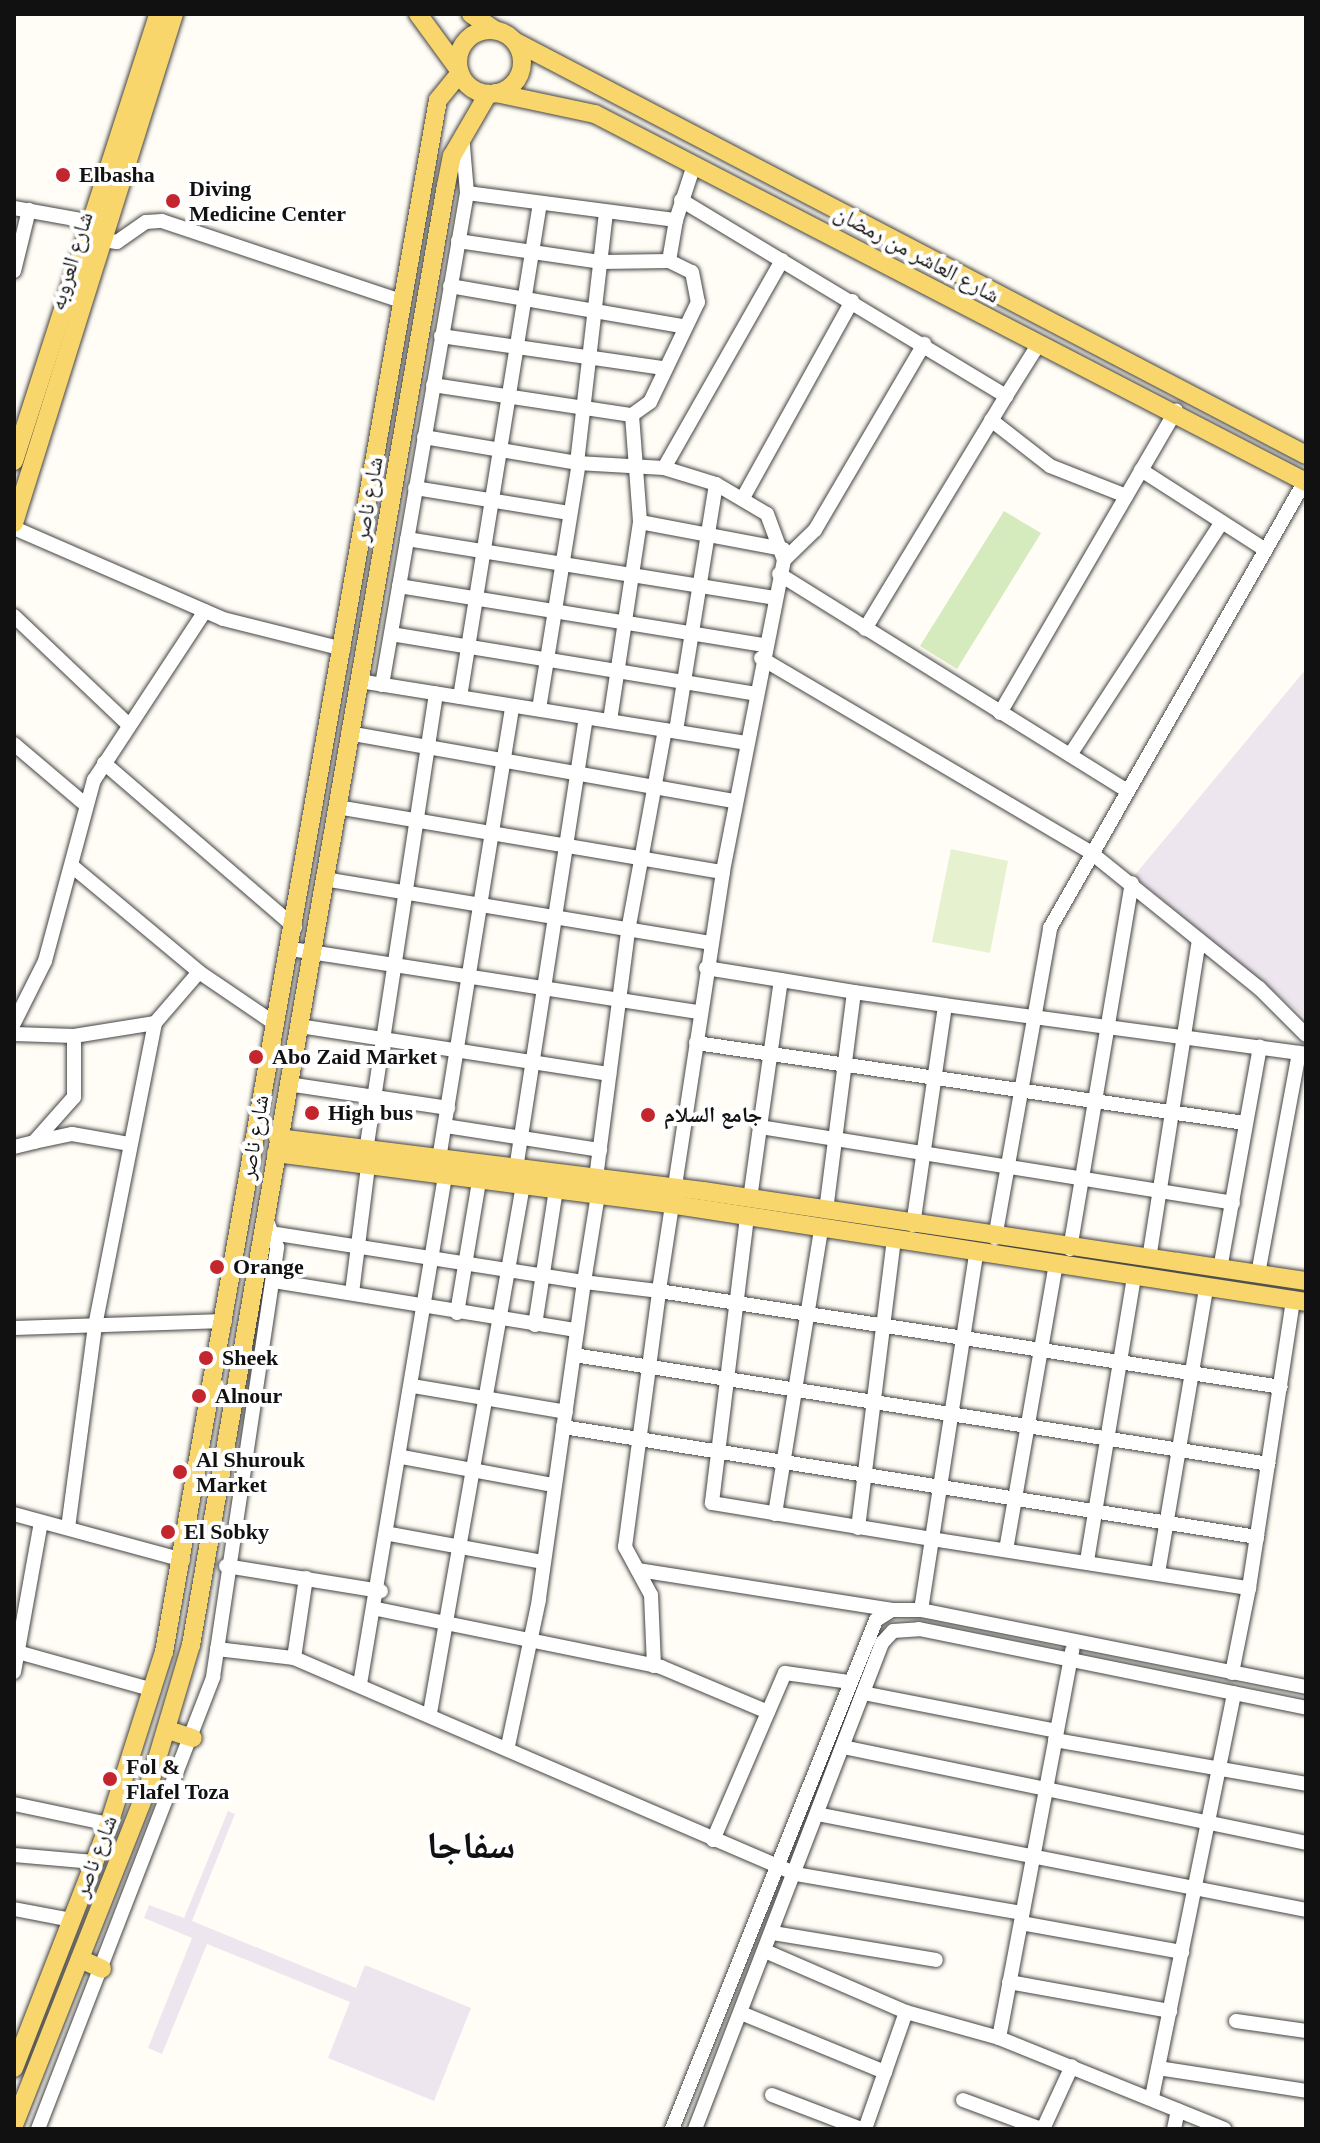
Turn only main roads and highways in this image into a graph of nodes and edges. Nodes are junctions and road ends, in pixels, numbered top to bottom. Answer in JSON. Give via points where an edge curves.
{"nodes":[{"id":1,"x":158,"y":14,"type":"edge"},
{"id":2,"x":174,"y":14,"type":"edge"},
{"id":3,"x":418,"y":14,"type":"edge"},
{"id":4,"x":471,"y":14,"type":"edge"},
{"id":5,"x":495,"y":30,"type":"junction"},
{"id":6,"x":516,"y":42,"type":"junction"},
{"id":7,"x":459,"y":71,"type":"junction"},
{"id":8,"x":492,"y":94,"type":"junction"},
{"id":9,"x":967,"y":279,"type":"junction"},
{"id":10,"x":448,"y":295,"type":"road end"},
{"id":11,"x":954,"y":300,"type":"junction"},
{"id":12,"x":427,"y":301,"type":"junction"},
{"id":13,"x":391,"y":375,"type":"junction"},
{"id":14,"x":413,"y":381,"type":"junction"},
{"id":15,"x":1306,"y":455,"type":"edge"},
{"id":16,"x":14,"y":461,"type":"edge"},
{"id":17,"x":1305,"y":482,"type":"edge"},
{"id":18,"x":14,"y":526,"type":"edge"},
{"id":19,"x":314,"y":823,"type":"junction"},
{"id":20,"x":334,"y":826,"type":"junction"},
{"id":21,"x":271,"y":1056,"type":"junction"},
{"id":22,"x":292,"y":1060,"type":"junction"},
{"id":23,"x":277,"y":1146,"type":"junction"},
{"id":24,"x":442,"y":1168,"type":"junction"},
{"id":25,"x":520,"y":1177,"type":"junction"},
{"id":26,"x":597,"y":1186,"type":"junction"},
{"id":27,"x":823,"y":1220,"type":"junction"},
{"id":28,"x":1306,"y":1281,"type":"edge"},
{"id":29,"x":1300,"y":1301,"type":"edge"},
{"id":30,"x":203,"y":1446,"type":"junction"},
{"id":31,"x":225,"y":1450,"type":"junction"},
{"id":32,"x":200,"y":1466,"type":"junction"},
{"id":33,"x":221,"y":1471,"type":"junction"},
{"id":34,"x":168,"y":1730,"type":"junction"},
{"id":35,"x":193,"y":1738,"type":"road end"},
{"id":36,"x":80,"y":1959,"type":"junction"},
{"id":37,"x":102,"y":1969,"type":"road end"},
{"id":38,"x":14,"y":2068,"type":"edge"},
{"id":39,"x":14,"y":2125,"type":"edge"}],
"edges":[{"from":1,"to":16,"type":"main road","name":"شارع العروبه"},
{"from":2,"to":18,"type":"main road","name":"شارع العروبه"},
{"from":3,"to":7,"type":"main road"},
{"from":4,"to":5,"type":"main road"},
{"from":5,"to":6,"type":"main road"},
{"from":5,"to":7,"type":"main road","via":[[471,35]]},
{"from":6,"to":8,"type":"main road","via":[[519,77]]},
{"from":6,"to":9,"type":"main road","name":"شارع العاشر من رمضان"},
{"from":7,"to":8,"type":"main road"},
{"from":7,"to":13,"type":"main road","name":"شارع ناصر","via":[[438,100]]},
{"from":8,"to":11,"type":"main road","name":"شارع العاشر من رمضان","via":[[595,114]]},
{"from":8,"to":12,"type":"main road","name":"شارع ناصر","via":[[462,135]]},
{"from":9,"to":11,"type":"main road"},
{"from":9,"to":15,"type":"main road","name":"شارع العاشر من رمضان"},
{"from":10,"to":12,"type":"main road"},
{"from":11,"to":17,"type":"main road","name":"شارع العاشر من رمضان"},
{"from":12,"to":14,"type":"main road","name":"شارع ناصر"},
{"from":13,"to":14,"type":"main road"},
{"from":13,"to":19,"type":"main road","name":"شارع ناصر"},
{"from":14,"to":20,"type":"main road","name":"شارع ناصر"},
{"from":19,"to":20,"type":"main road"},
{"from":19,"to":21,"type":"main road","name":"شارع ناصر"},
{"from":20,"to":22,"type":"main road","name":"شارع ناصر"},
{"from":21,"to":22,"type":"main road"},
{"from":21,"to":30,"type":"main road","name":"شارع ناصر"},
{"from":22,"to":23,"type":"main road","name":"شارع ناصر"},
{"from":23,"to":24,"type":"main road"},
{"from":23,"to":31,"type":"main road","name":"شارع ناصر"},
{"from":24,"to":25,"type":"main road"},
{"from":24,"to":25,"type":"main road","via":[[479,1181]]},
{"from":25,"to":26,"type":"main road"},
{"from":25,"to":26,"type":"main road","via":[[556,1189]]},
{"from":26,"to":27,"type":"main road"},
{"from":27,"to":28,"type":"main road","via":[[913,1225]]},
{"from":27,"to":29,"type":"main road","via":[[894,1240]]},
{"from":30,"to":31,"type":"main road"},
{"from":30,"to":32,"type":"main road","name":"شارع ناصر"},
{"from":31,"to":33,"type":"main road","name":"شارع ناصر"},
{"from":32,"to":33,"type":"main road"},
{"from":32,"to":38,"type":"main road","name":"شارع ناصر","via":[[154,1690],[109,1824]]},
{"from":33,"to":34,"type":"main road","name":"شارع ناصر","via":[[191,1645]]},
{"from":34,"to":35,"type":"main road"},
{"from":34,"to":36,"type":"main road","name":"شارع ناصر"},
{"from":36,"to":37,"type":"main road"},
{"from":36,"to":39,"type":"main road","name":"شارع ناصر"}]}
